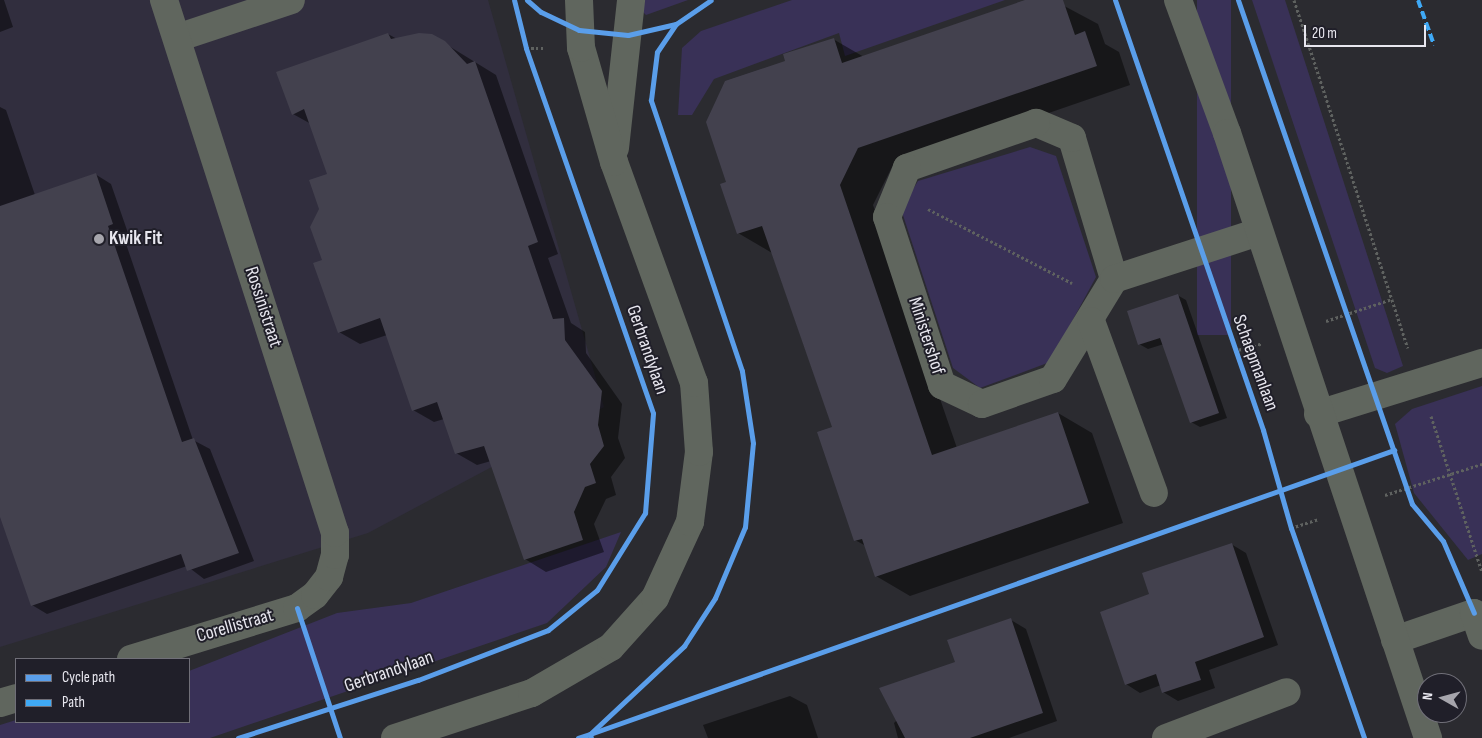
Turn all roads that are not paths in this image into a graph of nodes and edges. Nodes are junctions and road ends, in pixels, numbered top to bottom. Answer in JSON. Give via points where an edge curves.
{"nodes":[{"id":1,"x":164,"y":0,"type":"edge"},
{"id":2,"x":291,"y":0,"type":"edge"},
{"id":3,"x":579,"y":0,"type":"edge"},
{"id":4,"x":631,"y":0,"type":"edge"},
{"id":5,"x":1178,"y":0,"type":"edge"},
{"id":6,"x":177,"y":38,"type":"junction"},
{"id":7,"x":614,"y":162,"type":"junction"},
{"id":8,"x":1259,"y":232,"type":"junction"},
{"id":9,"x":1103,"y":300,"type":"junction"},
{"id":10,"x":1482,"y":363,"type":"edge"},
{"id":11,"x":1318,"y":414,"type":"junction"},
{"id":12,"x":1154,"y":494,"type":"dead end"},
{"id":13,"x":329,"y":577,"type":"joint"},
{"id":14,"x":1482,"y":636,"type":"edge"},
{"id":15,"x":1395,"y":640,"type":"junction"},
{"id":16,"x":133,"y":658,"type":"edge"},
{"id":17,"x":1287,"y":692,"type":"dead end"},
{"id":18,"x":15,"y":698,"type":"edge"},
{"id":19,"x":0,"y":703,"type":"edge"},
{"id":20,"x":395,"y":738,"type":"edge"},
{"id":21,"x":1166,"y":738,"type":"edge"},
{"id":22,"x":1428,"y":738,"type":"edge"}],
"edges":[{"from":1,"to":6,"type":"street","name":"Rossinistraat"},
{"from":2,"to":6,"type":"street"},
{"from":3,"to":7,"type":"street","name":"Gerbrandylaan","via":[[580,48]]},
{"from":4,"to":7,"type":"street","name":"Gerbrandylaan"},
{"from":5,"to":8,"type":"street"},
{"from":6,"to":13,"type":"street","name":"Rossinistraat","via":[[335,533],[335,555]]},
{"from":7,"to":20,"type":"street","name":"Gerbrandylaan","via":[[694,383],[700,452],[690,522],[655,598],[611,647],[532,693]]},
{"from":8,"to":9,"type":"street"},
{"from":8,"to":11,"type":"street"},
{"from":9,"to":9,"type":"street","name":"Ministershof","via":[[1053,379],[982,404],[942,385],[886,217],[907,168],[1036,123],[1072,138]]},
{"from":9,"to":12,"type":"street","name":"Ministershof"},
{"from":10,"to":11,"type":"street"},
{"from":11,"to":15,"type":"street"},
{"from":13,"to":16,"type":"street","name":"Corellistraat","via":[[315,595],[296,608]]},
{"from":14,"to":15,"type":"street","via":[[1474,613]]},
{"from":15,"to":22,"type":"street"},
{"from":17,"to":21,"type":"street"},
{"from":18,"to":19,"type":"street"}]}
